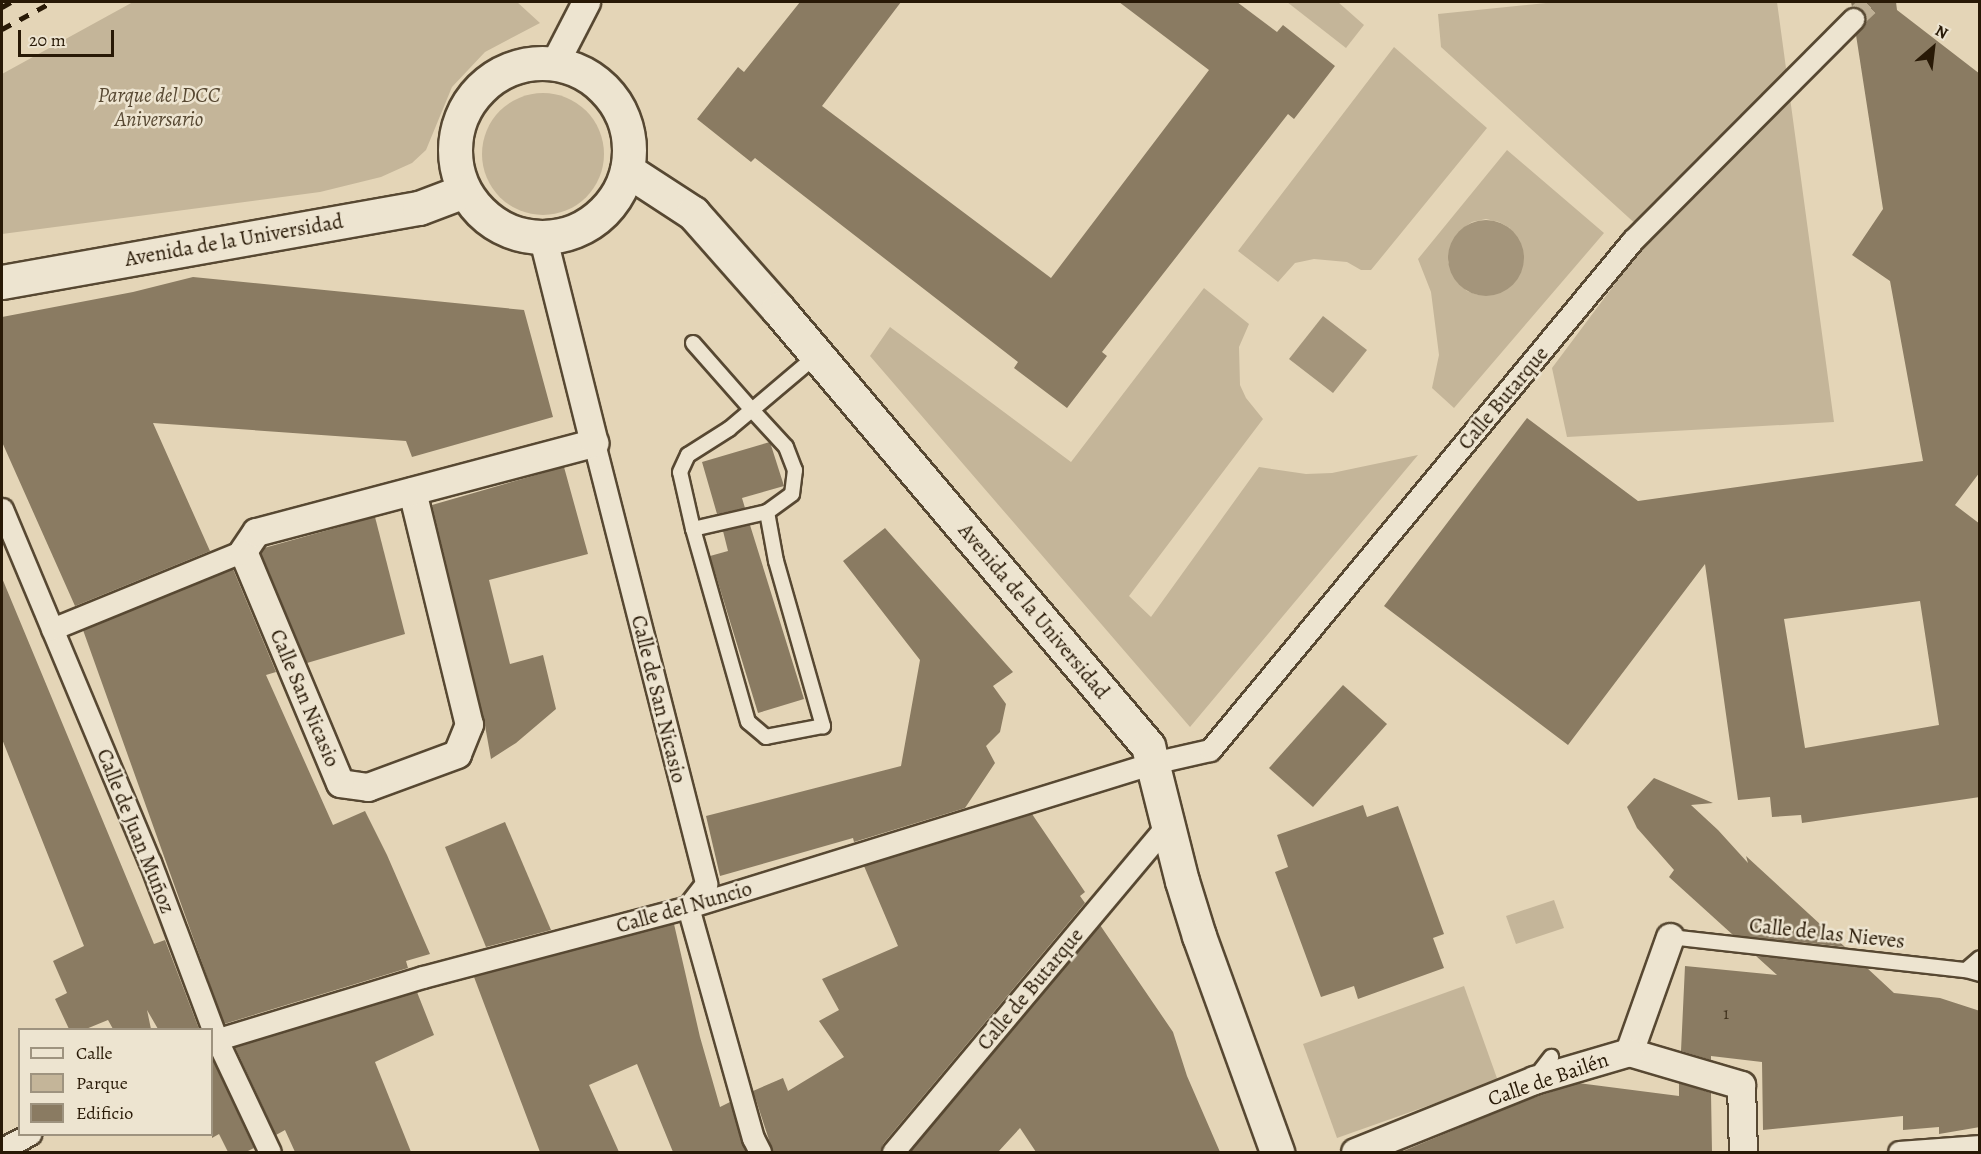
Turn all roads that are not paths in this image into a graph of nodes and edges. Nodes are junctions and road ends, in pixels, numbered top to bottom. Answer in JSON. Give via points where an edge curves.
{"nodes":[{"id":1,"x":586,"y":2,"type":"edge"},
{"id":2,"x":1853,"y":19,"type":"tunnel mouth"},
{"id":3,"x":554,"y":64,"type":"junction"},
{"id":4,"x":627,"y":170,"type":"junction"},
{"id":5,"x":464,"y":191,"type":"junction"},
{"id":6,"x":543,"y":238,"type":"junction"},
{"id":7,"x":2,"y":282,"type":"edge"},
{"id":8,"x":693,"y":343,"type":"dead end"},
{"id":9,"x":817,"y":355,"type":"junction"},
{"id":10,"x":752,"y":410,"type":"junction"},
{"id":11,"x":594,"y":443,"type":"junction"},
{"id":12,"x":412,"y":491,"type":"junction"},
{"id":13,"x":2,"y":509,"type":"edge"},
{"id":14,"x":767,"y":512,"type":"junction"},
{"id":15,"x":693,"y":529,"type":"junction"},
{"id":16,"x":243,"y":551,"type":"junction"},
{"id":17,"x":52,"y":630,"type":"junction"},
{"id":18,"x":1153,"y":763,"type":"junction"},
{"id":19,"x":1167,"y":825,"type":"junction"},
{"id":20,"x":688,"y":907,"type":"junction"},
{"id":21,"x":1670,"y":937,"type":"joint"},
{"id":22,"x":1980,"y":958,"type":"edge"},
{"id":23,"x":1973,"y":972,"type":"edge"},
{"id":24,"x":210,"y":1028,"type":"edge"},
{"id":25,"x":214,"y":1040,"type":"edge"},
{"id":26,"x":1629,"y":1052,"type":"junction"},
{"id":27,"x":1551,"y":1058,"type":"dead end"},
{"id":28,"x":1534,"y":1080,"type":"junction"},
{"id":29,"x":26,"y":1136,"type":"edge"},
{"id":30,"x":1980,"y":1146,"type":"edge"},
{"id":31,"x":2,"y":1149,"type":"edge"},
{"id":32,"x":270,"y":1152,"type":"edge"},
{"id":33,"x":760,"y":1152,"type":"edge"},
{"id":34,"x":893,"y":1152,"type":"edge"},
{"id":35,"x":1277,"y":1152,"type":"edge"},
{"id":36,"x":1355,"y":1152,"type":"edge"},
{"id":37,"x":1743,"y":1152,"type":"edge"},
{"id":38,"x":1899,"y":1152,"type":"edge"}],
"edges":[{"from":1,"to":3,"type":"street"},
{"from":2,"to":18,"type":"street","name":"Calle Butarque","via":[[1633,240],[1210,750]]},
{"from":3,"to":4,"type":"main road","via":[[577,70],[597,83],[613,101],[624,122],[629,145]]},
{"from":3,"to":5,"type":"main road","via":[[526,64],[500,73],[478,89],[463,112],[455,138],[455,165]]},
{"from":4,"to":6,"type":"main road","via":[[619,191],[588,225]]},
{"from":4,"to":9,"type":"main road","name":"Avenida de la Universidad","via":[[693,213]]},
{"from":5,"to":6,"type":"main road","via":[[484,216],[512,232]]},
{"from":5,"to":7,"type":"main road","name":"Avenida de la Universidad","via":[[419,208]]},
{"from":6,"to":11,"type":"street","name":"Calle de San Nicasio"},
{"from":8,"to":10,"type":"lane"},
{"from":9,"to":10,"type":"lane"},
{"from":9,"to":18,"type":"main road","name":"Avenida de la Universidad","via":[[1148,746]]},
{"from":10,"to":14,"type":"lane","via":[[786,447],[795,470],[792,494]]},
{"from":10,"to":15,"type":"lane","via":[[688,455],[680,472]]},
{"from":11,"to":12,"type":"street"},
{"from":11,"to":20,"type":"street","name":"Calle de San Nicasio","via":[[706,884]]},
{"from":12,"to":16,"type":"street","via":[[256,532]]},
{"from":12,"to":16,"type":"street","name":"Calle San Nicasio","via":[[469,724],[457,754],[368,788],[340,783]]},
{"from":13,"to":17,"type":"street","name":"Calle de Juan Muñoz"},
{"from":14,"to":15,"type":"lane"},
{"from":14,"to":15,"type":"lane","via":[[776,561],[823,726],[766,737],[748,722]]},
{"from":16,"to":17,"type":"street"},
{"from":17,"to":24,"type":"street","name":"Calle de Juan Muñoz","via":[[150,862]]},
{"from":18,"to":19,"type":"main road","name":"Avenida de la Universidad"},
{"from":18,"to":20,"type":"street","name":"Calle del Nuncio"},
{"from":19,"to":34,"type":"street","name":"Calle de Butarque"},
{"from":19,"to":35,"type":"main road","name":"Avenida de la Universidad","via":[[1199,936]]},
{"from":20,"to":25,"type":"street","name":"Calle del Nuncio","via":[[423,977]]},
{"from":20,"to":33,"type":"street"},
{"from":21,"to":23,"type":"lane","name":"Calle de las Nieves"},
{"from":21,"to":26,"type":"street","name":"Calle de Bailén"},
{"from":22,"to":23,"type":"lane"},
{"from":25,"to":32,"type":"street","name":"Calle de Juan Muñoz"},
{"from":26,"to":28,"type":"street","name":"Calle de Bailén"},
{"from":26,"to":37,"type":"street","via":[[1741,1085]]},
{"from":27,"to":28,"type":"lane"},
{"from":28,"to":36,"type":"street","name":"Calle de Bailén"},
{"from":29,"to":31,"type":"street"},
{"from":30,"to":38,"type":"street"}]}
